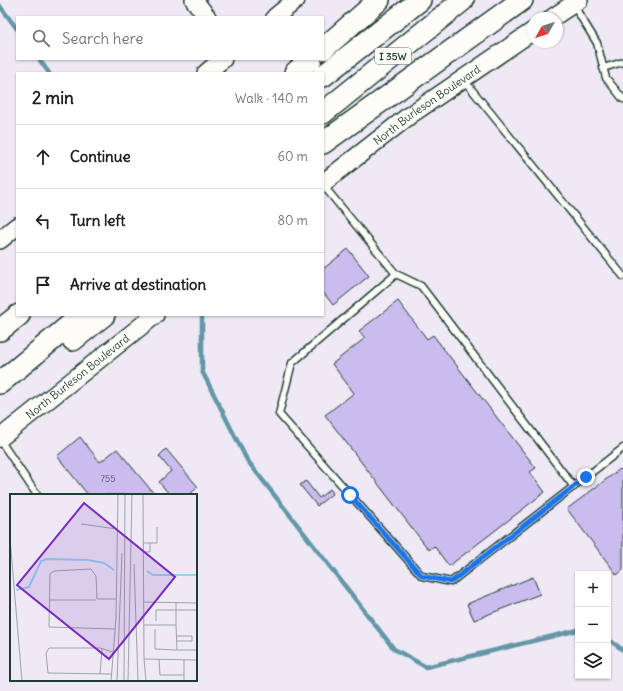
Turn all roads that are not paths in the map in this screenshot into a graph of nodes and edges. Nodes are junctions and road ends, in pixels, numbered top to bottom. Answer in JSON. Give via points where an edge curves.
{"nodes":[{"id":1,"x":194,"y":0,"type":"edge"},
{"id":2,"x":296,"y":0,"type":"edge"},
{"id":3,"x":379,"y":0,"type":"edge"},
{"id":4,"x":420,"y":0,"type":"edge"},
{"id":5,"x":463,"y":0,"type":"edge"},
{"id":6,"x":522,"y":0,"type":"edge"},
{"id":7,"x":576,"y":2,"type":"edge"},
{"id":8,"x":561,"y":12,"type":"edge"},
{"id":9,"x":206,"y":16,"type":"edge"},
{"id":10,"x":276,"y":16,"type":"edge"},
{"id":11,"x":527,"y":35,"type":"edge"},
{"id":12,"x":324,"y":48,"type":"edge"},
{"id":13,"x":222,"y":60,"type":"edge"},
{"id":14,"x":310,"y":60,"type":"edge"},
{"id":15,"x":623,"y":62,"type":"edge"},
{"id":16,"x":603,"y":68,"type":"junction"},
{"id":17,"x":207,"y":72,"type":"edge"},
{"id":18,"x":296,"y":72,"type":"edge"},
{"id":19,"x":324,"y":75,"type":"edge"},
{"id":20,"x":464,"y":79,"type":"junction"},
{"id":21,"x":623,"y":99,"type":"edge"},
{"id":22,"x":324,"y":112,"type":"edge"},
{"id":23,"x":324,"y":142,"type":"edge"},
{"id":24,"x":324,"y":183,"type":"edge"},
{"id":25,"x":324,"y":185,"type":"edge"},
{"id":26,"x":396,"y":274,"type":"junction"},
{"id":27,"x":623,"y":276,"type":"edge"},
{"id":28,"x":81,"y":316,"type":"edge"},
{"id":29,"x":103,"y":316,"type":"edge"},
{"id":30,"x":154,"y":316,"type":"edge"},
{"id":31,"x":40,"y":351,"type":"junction"},
{"id":32,"x":0,"y":383,"type":"edge"},
{"id":33,"x":0,"y":439,"type":"edge"},
{"id":34,"x":623,"y":448,"type":"edge"},
{"id":35,"x":574,"y":487,"type":"junction"},
{"id":36,"x":36,"y":494,"type":"edge"}],
"edges":[{"from":1,"to":9,"type":"main road"},
{"from":2,"to":10,"type":"main road"},
{"from":3,"to":12,"type":"highway"},
{"from":4,"to":19,"type":"highway","number":"I 35W"},
{"from":5,"to":22,"type":"highway","number":"I 35W"},
{"from":6,"to":23,"type":"highway"},
{"from":7,"to":8,"type":"main road"},
{"from":7,"to":16,"type":"lane","via":[[597,43]]},
{"from":11,"to":20,"type":"main road","name":"North Burleson Boulevard"},
{"from":13,"to":17,"type":"main road"},
{"from":14,"to":18,"type":"highway"},
{"from":15,"to":16,"type":"lane"},
{"from":16,"to":21,"type":"lane","via":[[606,78]]},
{"from":20,"to":24,"type":"main road","name":"North Burleson Boulevard","via":[[410,115]]},
{"from":20,"to":27,"type":"lane"},
{"from":25,"to":26,"type":"lane"},
{"from":26,"to":35,"type":"lane","via":[[421,286]]},
{"from":26,"to":35,"type":"lane","via":[[292,363],[279,414],[422,576],[451,582]]},
{"from":28,"to":31,"type":"highway"},
{"from":29,"to":31,"type":"highway","via":[[62,349]]},
{"from":30,"to":33,"type":"main road","name":"North Burleson Boulevard"},
{"from":31,"to":32,"type":"highway"},
{"from":33,"to":36,"type":"lane"},
{"from":34,"to":35,"type":"lane"}]}
